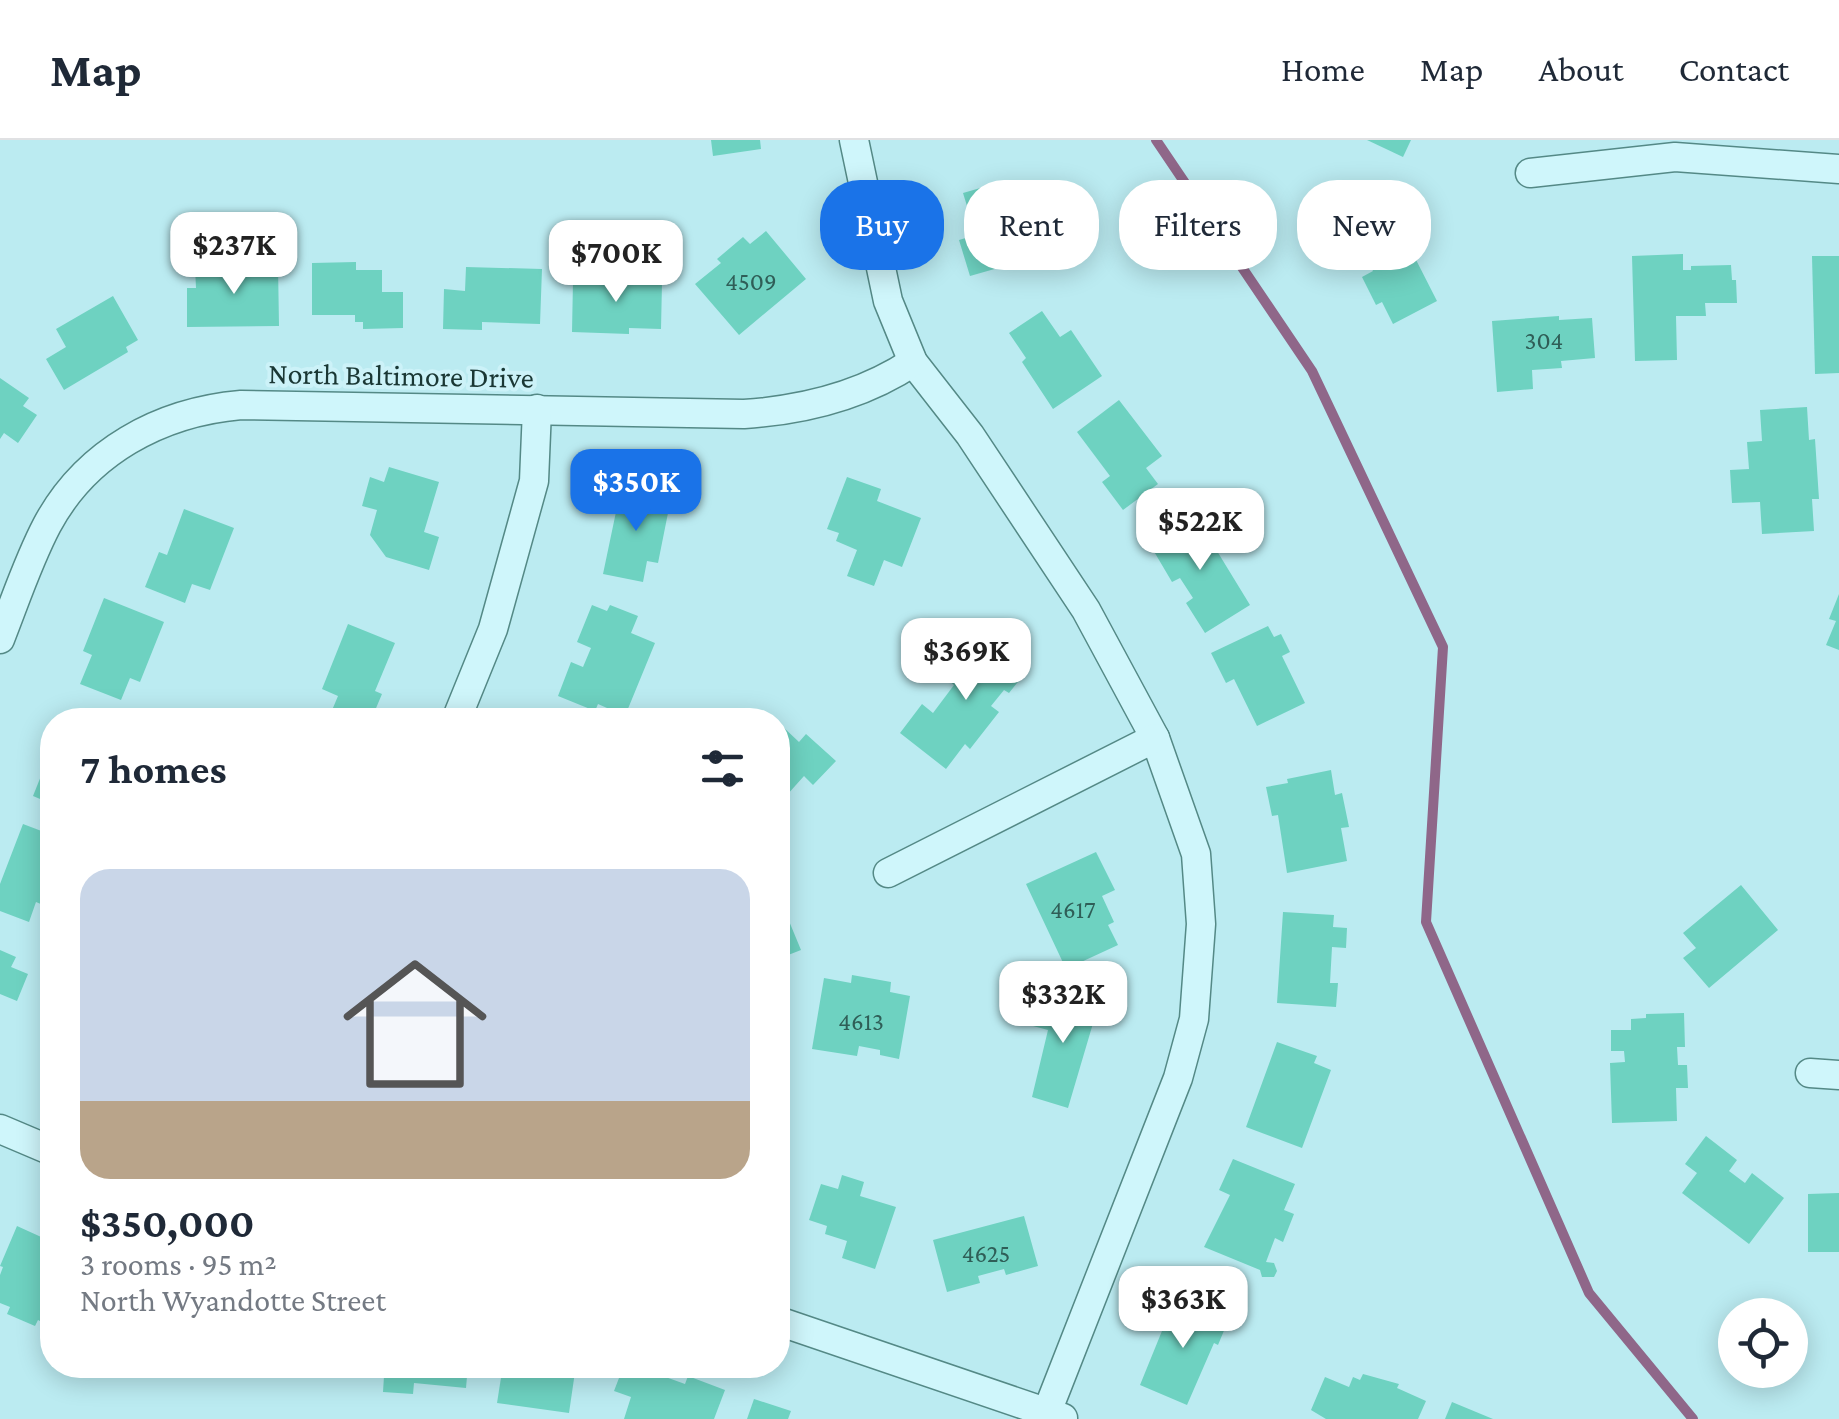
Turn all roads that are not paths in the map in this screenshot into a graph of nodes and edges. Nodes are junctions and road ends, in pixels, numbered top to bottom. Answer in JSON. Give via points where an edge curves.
{"nodes":[{"id":1,"x":854,"y":140,"type":"edge"},
{"id":2,"x":1839,"y":169,"type":"edge"},
{"id":3,"x":1530,"y":173,"type":"dead end"},
{"id":4,"x":913,"y":362,"type":"junction"},
{"id":5,"x":537,"y":408,"type":"junction"},
{"id":6,"x":0,"y":639,"type":"edge"},
{"id":7,"x":461,"y":708,"type":"edge"},
{"id":8,"x":1155,"y":738,"type":"junction"},
{"id":9,"x":888,"y":873,"type":"dead end"},
{"id":10,"x":1810,"y":1072,"type":"dead end"},
{"id":11,"x":1839,"y":1075,"type":"edge"},
{"id":12,"x":0,"y":1129,"type":"edge"},
{"id":13,"x":40,"y":1146,"type":"edge"},
{"id":14,"x":790,"y":1325,"type":"edge"},
{"id":15,"x":1056,"y":1415,"type":"edge"}],
"edges":[{"from":1,"to":4,"type":"street","via":[[888,301]]},
{"from":2,"to":3,"type":"street","via":[[1675,156]]},
{"from":4,"to":5,"type":"street","name":"North Baltimore Drive","via":[[890,377],[788,411]]},
{"from":4,"to":8,"type":"street","via":[[1075,594]]},
{"from":5,"to":6,"type":"street","name":"North Baltimore Drive","via":[[241,405],[170,419],[127,440],[73,486],[46,526]]},
{"from":5,"to":7,"type":"street","via":[[534,480],[493,629]]},
{"from":8,"to":9,"type":"street"},
{"from":8,"to":15,"type":"street","via":[[1196,854],[1201,924],[1194,1019]]},
{"from":10,"to":11,"type":"street"},
{"from":12,"to":13,"type":"street"},
{"from":14,"to":15,"type":"street"}]}
